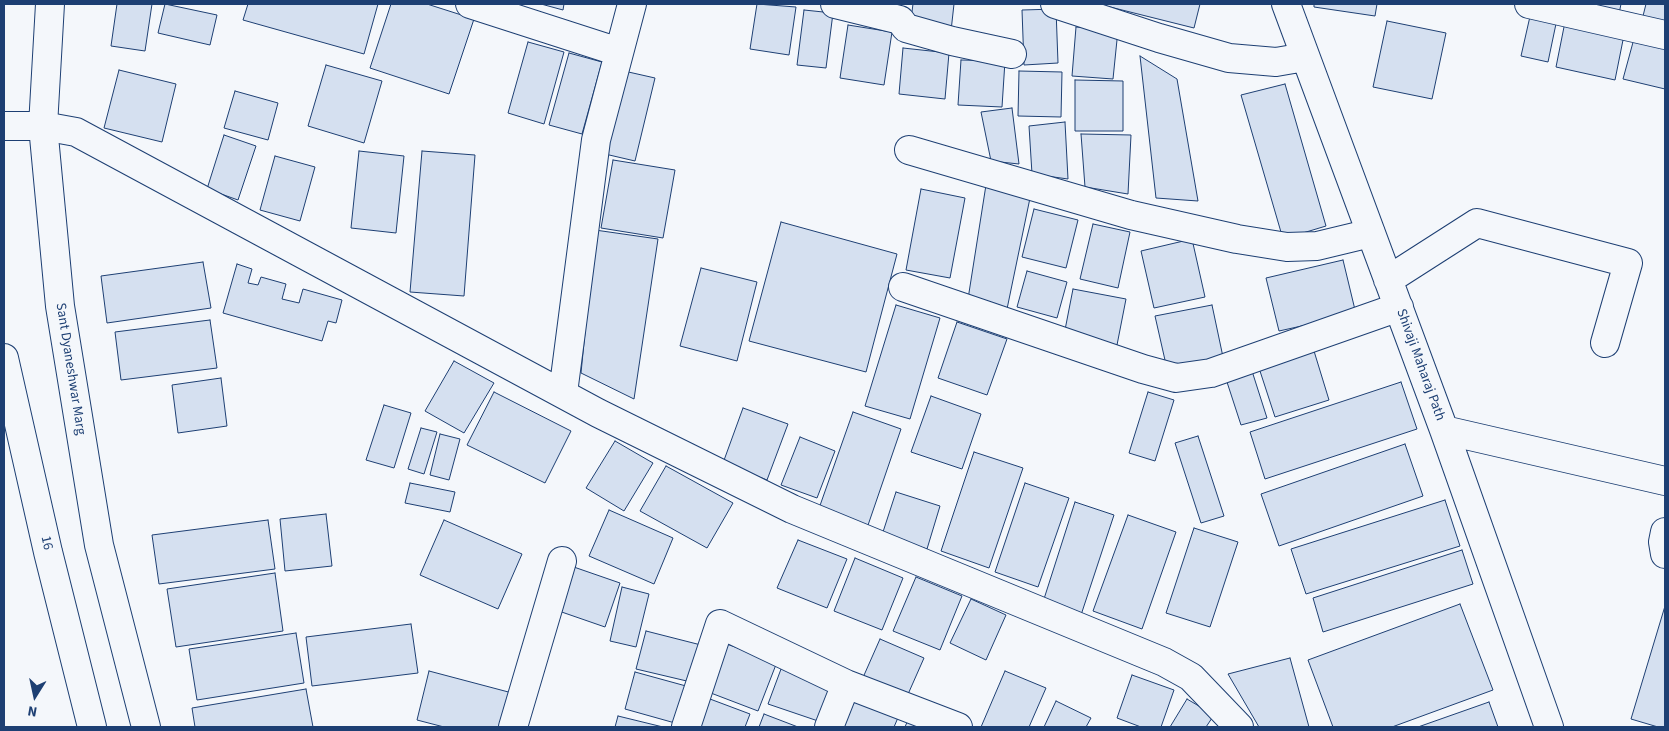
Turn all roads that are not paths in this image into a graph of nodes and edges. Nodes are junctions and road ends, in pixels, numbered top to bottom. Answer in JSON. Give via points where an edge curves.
{"nodes":[{"id":1,"x":50,"y":4,"type":"edge"},
{"id":2,"x":470,"y":4,"type":"edge"},
{"id":3,"x":632,"y":4,"type":"edge"},
{"id":4,"x":835,"y":4,"type":"edge"},
{"id":5,"x":1056,"y":4,"type":"edge"},
{"id":6,"x":1286,"y":4,"type":"edge"},
{"id":7,"x":1529,"y":4,"type":"edge"},
{"id":8,"x":1665,"y":35,"type":"edge"},
{"id":9,"x":619,"y":52,"type":"junction"},
{"id":10,"x":1012,"y":54,"type":"dead end"},
{"id":11,"x":1306,"y":57,"type":"junction"},
{"id":12,"x":4,"y":126,"type":"edge"},
{"id":13,"x":43,"y":126,"type":"junction"},
{"id":14,"x":909,"y":150,"type":"dead end"},
{"id":15,"x":1371,"y":233,"type":"junction"},
{"id":16,"x":1388,"y":280,"type":"junction"},
{"id":17,"x":903,"y":287,"type":"dead end"},
{"id":18,"x":1399,"y":307,"type":"junction"},
{"id":19,"x":1605,"y":343,"type":"dead end"},
{"id":20,"x":4,"y":358,"type":"edge"},
{"id":21,"x":563,"y":394,"type":"junction"},
{"id":22,"x":1444,"y":430,"type":"junction"},
{"id":23,"x":1665,"y":481,"type":"edge"},
{"id":24,"x":1665,"y":532,"type":"edge"},
{"id":25,"x":1665,"y":554,"type":"edge"},
{"id":26,"x":562,"y":561,"type":"dead end"},
{"id":27,"x":846,"y":684,"type":"junction"},
{"id":28,"x":1548,"y":722,"type":"edge"},
{"id":29,"x":92,"y":727,"type":"edge"},
{"id":30,"x":146,"y":727,"type":"edge"},
{"id":31,"x":513,"y":727,"type":"edge"},
{"id":32,"x":686,"y":727,"type":"edge"},
{"id":33,"x":829,"y":727,"type":"edge"},
{"id":34,"x":958,"y":727,"type":"edge"},
{"id":35,"x":1239,"y":727,"type":"edge"}],
"edges":[{"from":1,"to":13,"type":"street","name":"Sant Dyaneshwar Marg"},
{"from":2,"to":9,"type":"street"},
{"from":3,"to":9,"type":"street"},
{"from":4,"to":10,"type":"street","via":[[900,20],[906,28],[952,41]]},
{"from":5,"to":11,"type":"street","via":[[1230,58],[1276,62]]},
{"from":6,"to":11,"type":"street","name":"Shivaji Maharaj Path"},
{"from":7,"to":8,"type":"street"},
{"from":9,"to":21,"type":"street","via":[[596,140]]},
{"from":11,"to":15,"type":"street","name":"Shivaji Maharaj Path"},
{"from":12,"to":13,"type":"street"},
{"from":13,"to":21,"type":"street","via":[[76,132]]},
{"from":13,"to":30,"type":"street","name":"Sant Dyaneshwar Marg","via":[[60,306],[98,545]]},
{"from":14,"to":15,"type":"street","via":[[1131,215],[1237,239],[1287,247],[1317,246]]},
{"from":15,"to":16,"type":"street","name":"Shivaji Maharaj Path"},
{"from":16,"to":18,"type":"street","name":"Shivaji Maharaj Path"},
{"from":16,"to":19,"type":"street","via":[[1477,223],[1628,263]]},
{"from":17,"to":18,"type":"street","via":[[1176,378],[1211,374]]},
{"from":18,"to":22,"type":"street","name":"Shivaji Maharaj Path"},
{"from":20,"to":29,"type":"street","name":"16"},
{"from":21,"to":35,"type":"street","via":[[792,509],[1164,662],[1191,678]]},
{"from":22,"to":23,"type":"street"},
{"from":22,"to":28,"type":"street","name":"Shivaji Maharaj Path"},
{"from":24,"to":25,"type":"street"},
{"from":26,"to":31,"type":"street"},
{"from":27,"to":32,"type":"street","via":[[720,624]]},
{"from":27,"to":33,"type":"street"},
{"from":27,"to":34,"type":"street"}]}
